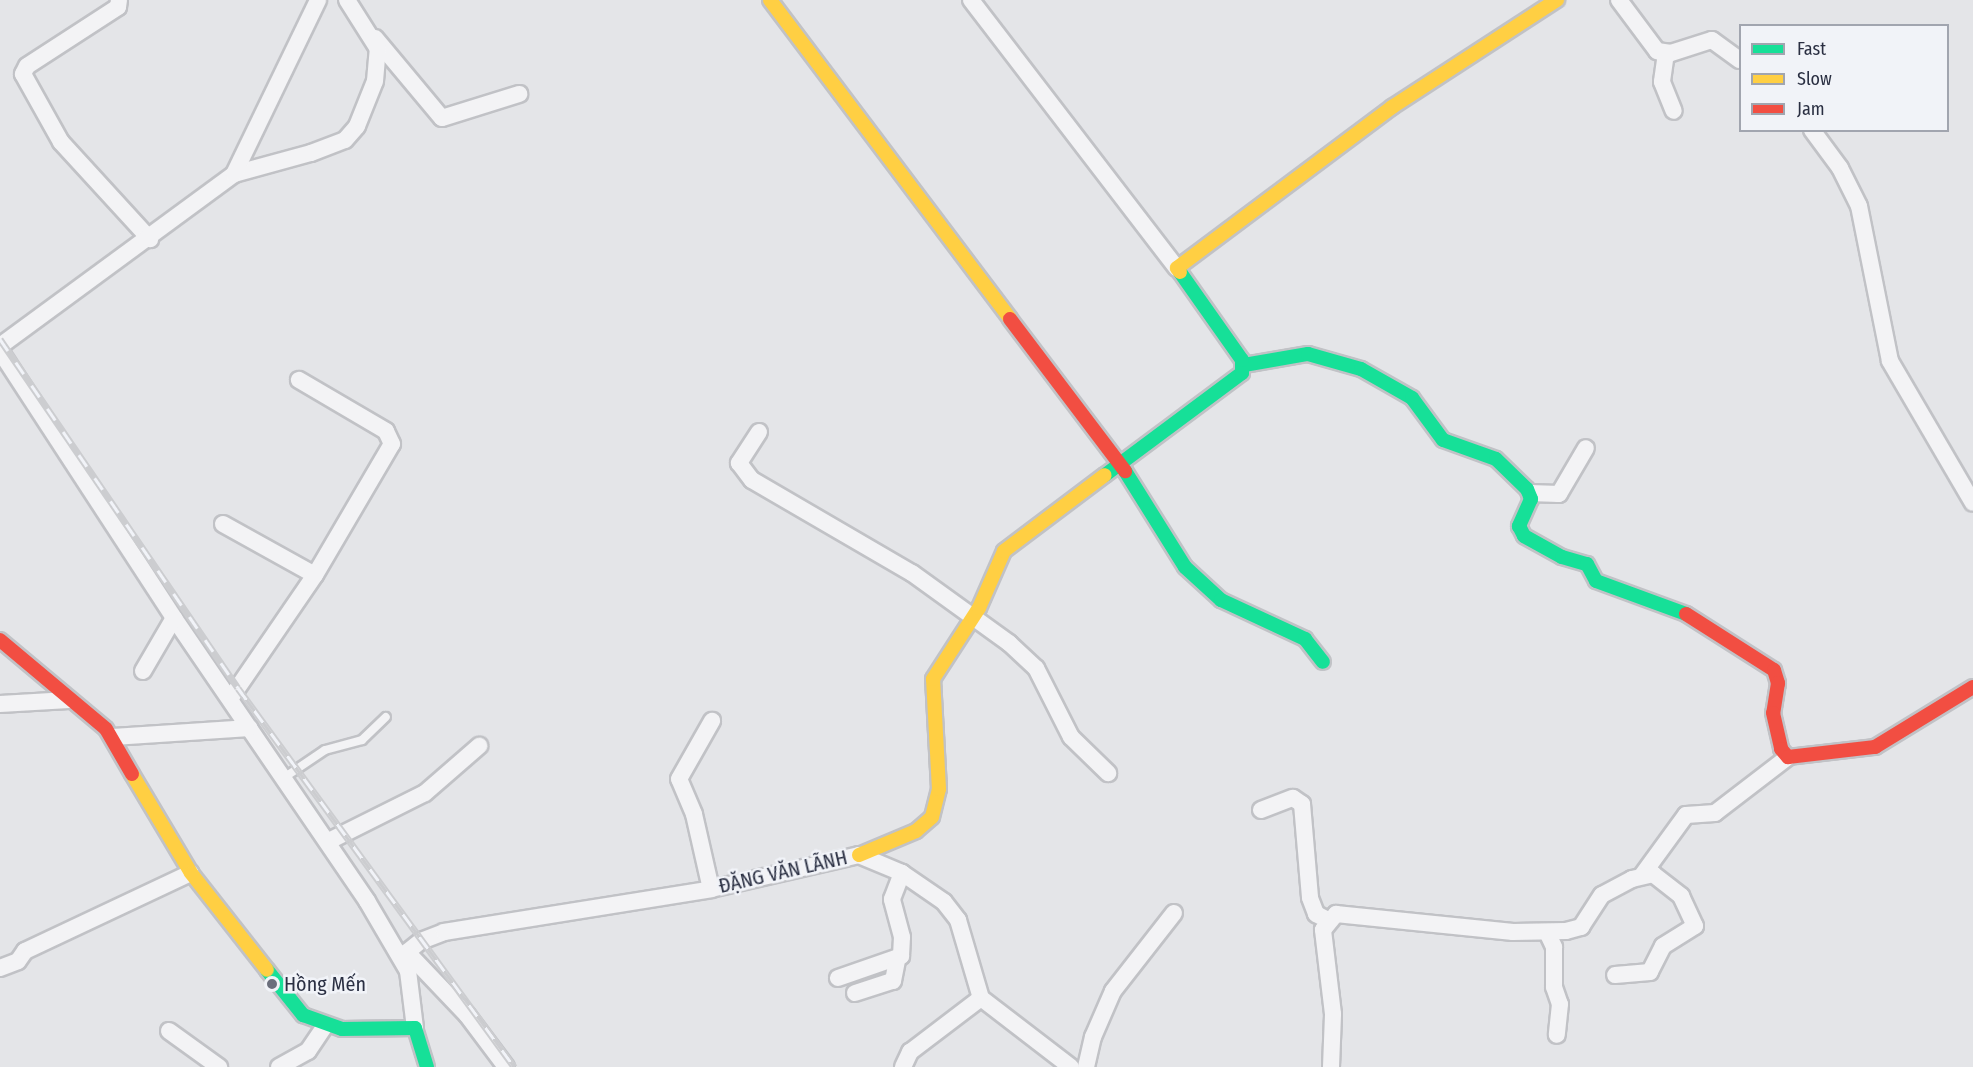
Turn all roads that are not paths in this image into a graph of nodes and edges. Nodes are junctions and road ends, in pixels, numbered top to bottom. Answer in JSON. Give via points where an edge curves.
{"nodes":[{"id":1,"x":119,"y":0,"type":"edge"},
{"id":2,"x":318,"y":0,"type":"edge"},
{"id":3,"x":347,"y":0,"type":"edge"},
{"id":4,"x":770,"y":0,"type":"edge"},
{"id":5,"x":971,"y":0,"type":"edge"},
{"id":6,"x":1557,"y":0,"type":"edge"},
{"id":7,"x":1619,"y":0,"type":"edge"},
{"id":8,"x":371,"y":34,"type":"junction"},
{"id":9,"x":1666,"y":53,"type":"junction"},
{"id":10,"x":1739,"y":59,"type":"edge"},
{"id":11,"x":519,"y":94,"type":"dead end"},
{"id":12,"x":1674,"y":111,"type":"dead end"},
{"id":13,"x":1813,"y":132,"type":"edge"},
{"id":14,"x":234,"y":174,"type":"junction"},
{"id":15,"x":150,"y":239,"type":"junction"},
{"id":16,"x":1176,"y":268,"type":"junction"},
{"id":17,"x":0,"y":345,"type":"edge"},
{"id":18,"x":0,"y":351,"type":"edge"},
{"id":19,"x":1244,"y":365,"type":"junction"},
{"id":20,"x":299,"y":380,"type":"dead end"},
{"id":21,"x":759,"y":432,"type":"dead end"},
{"id":22,"x":1586,"y":448,"type":"dead end"},
{"id":23,"x":1119,"y":466,"type":"junction"},
{"id":24,"x":1955,"y":477,"type":"junction"},
{"id":25,"x":1973,"y":479,"type":"edge"},
{"id":26,"x":1530,"y":493,"type":"junction"},
{"id":27,"x":1973,"y":503,"type":"edge"},
{"id":28,"x":223,"y":524,"type":"dead end"},
{"id":29,"x":315,"y":575,"type":"junction"},
{"id":30,"x":975,"y":615,"type":"junction"},
{"id":31,"x":174,"y":618,"type":"junction"},
{"id":32,"x":0,"y":640,"type":"edge"},
{"id":33,"x":1323,"y":662,"type":"dead end"},
{"id":34,"x":143,"y":671,"type":"dead end"},
{"id":35,"x":1973,"y":687,"type":"edge"},
{"id":36,"x":230,"y":699,"type":"junction"},
{"id":37,"x":69,"y":700,"type":"junction"},
{"id":38,"x":0,"y":704,"type":"edge"},
{"id":39,"x":387,"y":717,"type":"dead end"},
{"id":40,"x":712,"y":721,"type":"dead end"},
{"id":41,"x":250,"y":728,"type":"junction"},
{"id":42,"x":113,"y":737,"type":"junction"},
{"id":43,"x":479,"y":746,"type":"dead end"},
{"id":44,"x":1788,"y":757,"type":"junction"},
{"id":45,"x":1108,"y":773,"type":"dead end"},
{"id":46,"x":285,"y":777,"type":"junction"},
{"id":47,"x":1261,"y":810,"type":"dead end"},
{"id":48,"x":328,"y":841,"type":"junction"},
{"id":49,"x":859,"y":855,"type":"junction"},
{"id":50,"x":191,"y":873,"type":"junction"},
{"id":51,"x":902,"y":873,"type":"junction"},
{"id":52,"x":1643,"y":874,"type":"junction"},
{"id":53,"x":711,"y":889,"type":"junction"},
{"id":54,"x":1174,"y":913,"type":"dead end"},
{"id":55,"x":1328,"y":920,"type":"junction"},
{"id":56,"x":1547,"y":932,"type":"junction"},
{"id":57,"x":404,"y":955,"type":"junction"},
{"id":58,"x":897,"y":960,"type":"junction"},
{"id":59,"x":0,"y":968,"type":"edge"},
{"id":60,"x":1616,"y":975,"type":"dead end"},
{"id":61,"x":838,"y":978,"type":"dead end"},
{"id":62,"x":855,"y":993,"type":"dead end"},
{"id":63,"x":981,"y":998,"type":"junction"},
{"id":64,"x":326,"y":1026,"type":"junction"},
{"id":65,"x":415,"y":1028,"type":"junction"},
{"id":66,"x":169,"y":1031,"type":"dead end"},
{"id":67,"x":1557,"y":1035,"type":"dead end"},
{"id":68,"x":1062,"y":1063,"type":"edge"},
{"id":69,"x":219,"y":1067,"type":"edge"},
{"id":70,"x":279,"y":1067,"type":"edge"},
{"id":71,"x":427,"y":1067,"type":"edge"},
{"id":72,"x":506,"y":1067,"type":"edge"},
{"id":73,"x":903,"y":1067,"type":"edge"},
{"id":74,"x":1086,"y":1067,"type":"edge"},
{"id":75,"x":1331,"y":1067,"type":"edge"}],
"edges":[{"from":1,"to":15,"type":"street","via":[[118,7],[27,66],[23,74],[61,142]]},
{"from":2,"to":14,"type":"street"},
{"from":3,"to":8,"type":"street"},
{"from":4,"to":23,"type":"street"},
{"from":5,"to":16,"type":"street"},
{"from":6,"to":16,"type":"street","via":[[1392,107]]},
{"from":7,"to":9,"type":"street","via":[[1652,47]]},
{"from":8,"to":11,"type":"street","via":[[442,118]]},
{"from":8,"to":14,"type":"street","via":[[378,49],[375,81],[364,114],[345,140]]},
{"from":9,"to":10,"type":"street","via":[[1712,40]]},
{"from":9,"to":12,"type":"street","via":[[1662,82]]},
{"from":13,"to":24,"type":"street","via":[[1840,168],[1859,206],[1890,361]]},
{"from":14,"to":15,"type":"street"},
{"from":15,"to":17,"type":"street"},
{"from":16,"to":19,"type":"street"},
{"from":18,"to":31,"type":"street"},
{"from":19,"to":23,"type":"street","via":[[1236,380]]},
{"from":19,"to":26,"type":"street","via":[[1308,354],[1361,369],[1412,398],[1443,440],[1496,459]]},
{"from":20,"to":29,"type":"street","via":[[386,431],[392,440]]},
{"from":21,"to":30,"type":"street","via":[[740,463],[758,486],[850,535]]},
{"from":22,"to":26,"type":"street","via":[[1559,494]]},
{"from":23,"to":30,"type":"street","via":[[1008,547]]},
{"from":23,"to":33,"type":"street","via":[[1147,500],[1196,580],[1221,600],[1305,639]]},
{"from":24,"to":25,"type":"street"},
{"from":24,"to":27,"type":"street"},
{"from":26,"to":44,"type":"street","via":[[1519,526],[1524,536],[1562,557],[1587,564],[1596,580],[1697,618],[1774,670],[1778,678],[1773,713],[1781,749]]},
{"from":28,"to":29,"type":"street"},
{"from":29,"to":36,"type":"street"},
{"from":30,"to":45,"type":"street","via":[[1036,668],[1071,737]]},
{"from":30,"to":49,"type":"street","via":[[948,650],[933,679],[939,789],[932,817],[916,831]]},
{"from":31,"to":34,"type":"street"},
{"from":31,"to":36,"type":"street"},
{"from":32,"to":37,"type":"street"},
{"from":35,"to":44,"type":"street","via":[[1875,747]]},
{"from":36,"to":41,"type":"street"},
{"from":37,"to":38,"type":"street"},
{"from":37,"to":42,"type":"street"},
{"from":39,"to":46,"type":"lane","via":[[362,740],[326,750]]},
{"from":40,"to":53,"type":"street","via":[[679,779],[694,814]]},
{"from":41,"to":42,"type":"street"},
{"from":41,"to":46,"type":"street"},
{"from":42,"to":50,"type":"street"},
{"from":43,"to":48,"type":"street","via":[[433,788]]},
{"from":44,"to":52,"type":"street","via":[[1715,813],[1686,815]]},
{"from":46,"to":48,"type":"street"},
{"from":47,"to":55,"type":"street","via":[[1293,798],[1302,804],[1310,898],[1316,914]]},
{"from":48,"to":57,"type":"street"},
{"from":49,"to":51,"type":"street","name":"ĐẶNG VĂN LÃNH"},
{"from":49,"to":53,"type":"street","name":"ĐẶNG VĂN LÃNH"},
{"from":50,"to":59,"type":"street","via":[[25,951],[18,961]]},
{"from":50,"to":64,"type":"street","via":[[281,991],[303,1015]]},
{"from":51,"to":58,"type":"street","via":[[892,899],[904,948]]},
{"from":51,"to":63,"type":"street","name":"ĐẶNG VĂN LÃNH","via":[[951,910]]},
{"from":52,"to":56,"type":"street","via":[[1602,895],[1581,927]]},
{"from":52,"to":60,"type":"street","via":[[1653,874],[1676,890],[1695,917],[1695,926],[1663,946],[1650,972]]},
{"from":53,"to":57,"type":"street","name":"ĐẶNG VĂN LÃNH","via":[[444,932]]},
{"from":54,"to":74,"type":"street","via":[[1113,991],[1093,1036]]},
{"from":55,"to":56,"type":"street","via":[[1336,914]]},
{"from":55,"to":75,"type":"street","via":[[1323,930],[1333,1014]]},
{"from":56,"to":67,"type":"street","via":[[1554,947],[1554,987],[1560,1004]]},
{"from":57,"to":65,"type":"street","via":[[414,988]]},
{"from":57,"to":72,"type":"street","via":[[466,1015]]},
{"from":58,"to":61,"type":"street"},
{"from":58,"to":62,"type":"street","via":[[893,981]]},
{"from":63,"to":68,"type":"street"},
{"from":63,"to":73,"type":"street","via":[[910,1052]]},
{"from":64,"to":65,"type":"street"},
{"from":64,"to":70,"type":"street","via":[[308,1052]]},
{"from":65,"to":71,"type":"street"},
{"from":66,"to":69,"type":"street"}]}
